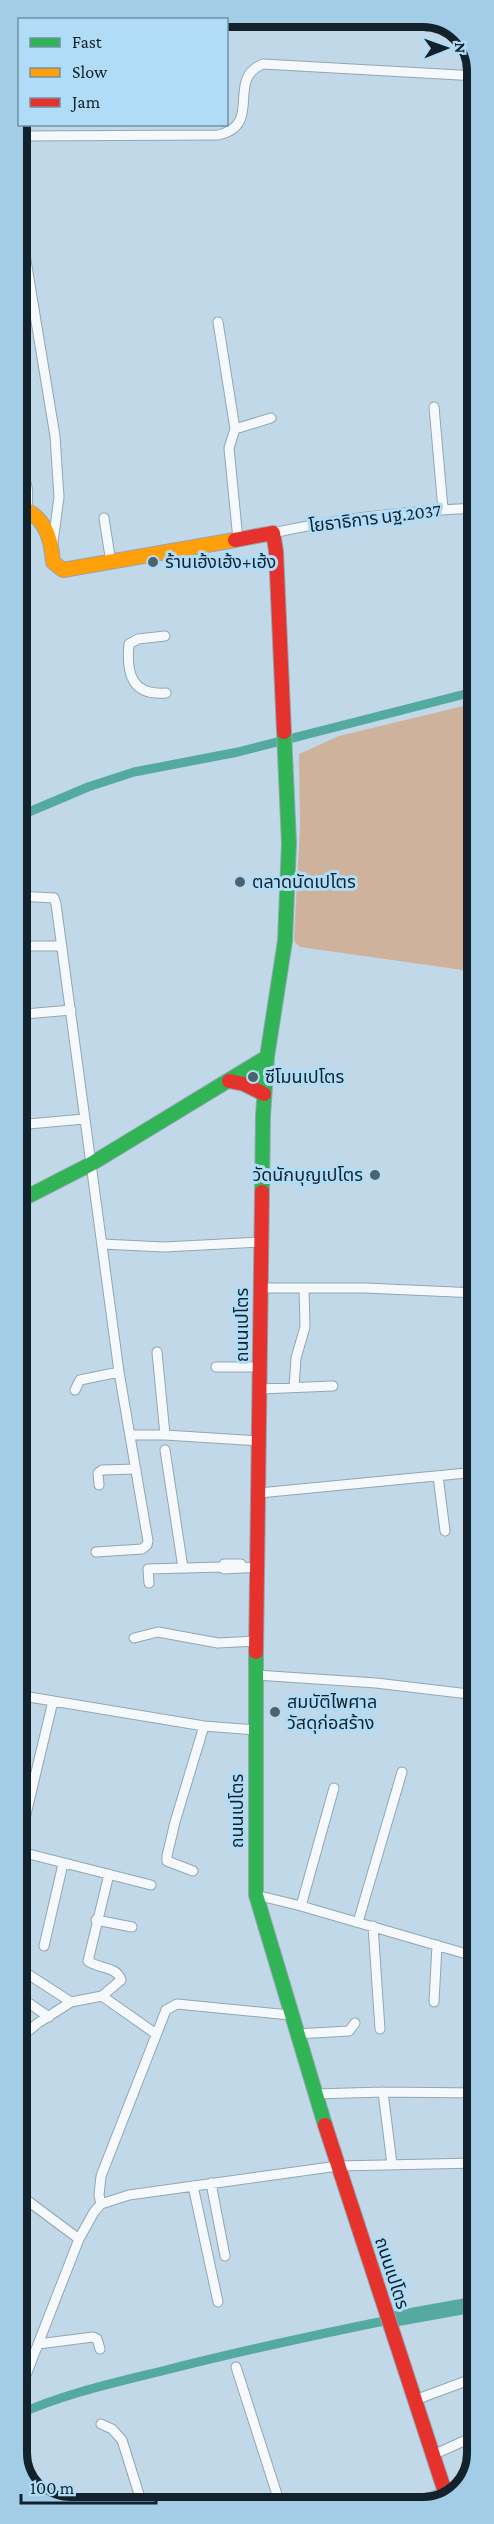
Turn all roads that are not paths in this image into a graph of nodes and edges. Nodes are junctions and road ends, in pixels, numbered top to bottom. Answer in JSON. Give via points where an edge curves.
{"nodes":[{"id":1,"x":467,"y":75,"type":"edge"},
{"id":2,"x":27,"y":136,"type":"edge"},
{"id":3,"x":27,"y":271,"type":"edge"},
{"id":4,"x":218,"y":322,"type":"dead end"},
{"id":5,"x":434,"y":407,"type":"dead end"},
{"id":6,"x":271,"y":418,"type":"dead end"},
{"id":7,"x":235,"y":429,"type":"junction"},
{"id":8,"x":467,"y":508,"type":"edge"},
{"id":9,"x":27,"y":509,"type":"edge"},
{"id":10,"x":443,"y":509,"type":"junction"},
{"id":11,"x":104,"y":518,"type":"dead end"},
{"id":12,"x":273,"y":533,"type":"junction"},
{"id":13,"x":238,"y":540,"type":"junction"},
{"id":14,"x":52,"y":548,"type":"junction"},
{"id":15,"x":111,"y":563,"type":"junction"},
{"id":16,"x":165,"y":636,"type":"dead end"},
{"id":17,"x":166,"y":693,"type":"dead end"},
{"id":18,"x":27,"y":895,"type":"edge"},
{"id":19,"x":27,"y":946,"type":"edge"},
{"id":20,"x":62,"y":946,"type":"junction"},
{"id":21,"x":71,"y":1010,"type":"junction"},
{"id":22,"x":27,"y":1014,"type":"edge"},
{"id":23,"x":267,"y":1057,"type":"junction"},
{"id":24,"x":229,"y":1081,"type":"junction"},
{"id":25,"x":264,"y":1094,"type":"junction"},
{"id":26,"x":84,"y":1119,"type":"junction"},
{"id":27,"x":27,"y":1124,"type":"edge"},
{"id":28,"x":91,"y":1164,"type":"junction"},
{"id":29,"x":27,"y":1197,"type":"edge"},
{"id":30,"x":261,"y":1242,"type":"junction"},
{"id":31,"x":102,"y":1244,"type":"junction"},
{"id":32,"x":261,"y":1288,"type":"junction"},
{"id":33,"x":304,"y":1288,"type":"junction"},
{"id":34,"x":467,"y":1293,"type":"edge"},
{"id":35,"x":157,"y":1352,"type":"dead end"},
{"id":36,"x":216,"y":1367,"type":"dead end"},
{"id":37,"x":260,"y":1367,"type":"junction"},
{"id":38,"x":119,"y":1372,"type":"junction"},
{"id":39,"x":333,"y":1386,"type":"dead end"},
{"id":40,"x":294,"y":1387,"type":"junction"},
{"id":41,"x":260,"y":1389,"type":"junction"},
{"id":42,"x":75,"y":1390,"type":"dead end"},
{"id":43,"x":131,"y":1435,"type":"junction"},
{"id":44,"x":165,"y":1435,"type":"junction"},
{"id":45,"x":260,"y":1442,"type":"junction"},
{"id":46,"x":165,"y":1450,"type":"dead end"},
{"id":47,"x":136,"y":1469,"type":"junction"},
{"id":48,"x":467,"y":1473,"type":"edge"},
{"id":49,"x":438,"y":1476,"type":"junction"},
{"id":50,"x":99,"y":1485,"type":"dead end"},
{"id":51,"x":259,"y":1493,"type":"junction"},
{"id":52,"x":445,"y":1531,"type":"dead end"},
{"id":53,"x":96,"y":1552,"type":"dead end"},
{"id":54,"x":258,"y":1567,"type":"junction"},
{"id":55,"x":183,"y":1568,"type":"junction"},
{"id":56,"x":149,"y":1583,"type":"dead end"},
{"id":57,"x":134,"y":1638,"type":"dead end"},
{"id":58,"x":256,"y":1641,"type":"junction"},
{"id":59,"x":256,"y":1675,"type":"junction"},
{"id":60,"x":467,"y":1694,"type":"edge"},
{"id":61,"x":27,"y":1697,"type":"edge"},
{"id":62,"x":53,"y":1701,"type":"junction"},
{"id":63,"x":204,"y":1726,"type":"junction"},
{"id":64,"x":256,"y":1730,"type":"junction"},
{"id":65,"x":402,"y":1772,"type":"dead end"},
{"id":66,"x":334,"y":1788,"type":"dead end"},
{"id":67,"x":27,"y":1809,"type":"edge"},
{"id":68,"x":27,"y":1854,"type":"edge"},
{"id":69,"x":63,"y":1864,"type":"junction"},
{"id":70,"x":193,"y":1871,"type":"dead end"},
{"id":71,"x":109,"y":1874,"type":"junction"},
{"id":72,"x":151,"y":1885,"type":"dead end"},
{"id":73,"x":256,"y":1895,"type":"junction"},
{"id":74,"x":302,"y":1906,"type":"junction"},
{"id":75,"x":96,"y":1920,"type":"junction"},
{"id":76,"x":358,"y":1922,"type":"junction"},
{"id":77,"x":373,"y":1926,"type":"junction"},
{"id":78,"x":132,"y":1928,"type":"dead end"},
{"id":79,"x":437,"y":1945,"type":"junction"},
{"id":80,"x":44,"y":1946,"type":"dead end"},
{"id":81,"x":467,"y":1954,"type":"edge"},
{"id":82,"x":27,"y":1973,"type":"edge"},
{"id":83,"x":102,"y":1996,"type":"junction"},
{"id":84,"x":27,"y":2002,"type":"edge"},
{"id":85,"x":71,"y":2002,"type":"junction"},
{"id":86,"x":434,"y":2002,"type":"dead end"},
{"id":87,"x":290,"y":2015,"type":"junction"},
{"id":88,"x":48,"y":2017,"type":"junction"},
{"id":89,"x":356,"y":2023,"type":"dead end"},
{"id":90,"x":380,"y":2029,"type":"dead end"},
{"id":91,"x":27,"y":2033,"type":"edge"},
{"id":92,"x":156,"y":2034,"type":"junction"},
{"id":93,"x":296,"y":2034,"type":"junction"},
{"id":94,"x":383,"y":2092,"type":"junction"},
{"id":95,"x":467,"y":2093,"type":"edge"},
{"id":96,"x":315,"y":2094,"type":"junction"},
{"id":97,"x":467,"y":2163,"type":"edge"},
{"id":98,"x":392,"y":2164,"type":"junction"},
{"id":99,"x":338,"y":2166,"type":"junction"},
{"id":100,"x":211,"y":2184,"type":"junction"},
{"id":101,"x":193,"y":2186,"type":"junction"},
{"id":102,"x":27,"y":2200,"type":"edge"},
{"id":103,"x":101,"y":2204,"type":"junction"},
{"id":104,"x":80,"y":2239,"type":"junction"},
{"id":105,"x":225,"y":2256,"type":"dead end"},
{"id":106,"x":218,"y":2302,"type":"dead end"},
{"id":107,"x":38,"y":2344,"type":"junction"},
{"id":108,"x":100,"y":2349,"type":"dead end"},
{"id":109,"x":236,"y":2367,"type":"dead end"},
{"id":110,"x":27,"y":2372,"type":"edge"},
{"id":111,"x":467,"y":2381,"type":"edge"},
{"id":112,"x":415,"y":2400,"type":"junction"},
{"id":113,"x":100,"y":2424,"type":"dead end"},
{"id":114,"x":467,"y":2440,"type":"edge"},
{"id":115,"x":433,"y":2455,"type":"junction"},
{"id":116,"x":445,"y":2491,"type":"edge"},
{"id":117,"x":139,"y":2497,"type":"edge"},
{"id":118,"x":278,"y":2497,"type":"edge"}],
"edges":[{"from":1,"to":2,"type":"street","via":[[263,64],[245,82],[242,117],[231,132]]},
{"from":3,"to":14,"type":"street","via":[[55,436],[59,497]]},
{"from":4,"to":7,"type":"street"},
{"from":5,"to":10,"type":"street"},
{"from":6,"to":7,"type":"street"},
{"from":7,"to":13,"type":"street","via":[[229,448]]},
{"from":8,"to":10,"type":"street","name":"โยธาธิการ นฐ.2037"},
{"from":9,"to":14,"type":"street","via":[[43,521]]},
{"from":10,"to":12,"type":"street","name":"โยธาธิการ นฐ.2037"},
{"from":11,"to":15,"type":"street"},
{"from":12,"to":13,"type":"street"},
{"from":12,"to":23,"type":"street","name":"ถนนเปโตร","via":[[289,843],[285,941]]},
{"from":13,"to":15,"type":"street"},
{"from":14,"to":15,"type":"street","via":[[53,562],[63,570]]},
{"from":16,"to":17,"type":"street","via":[[133,641],[128,651],[135,685],[152,694]]},
{"from":18,"to":20,"type":"street","via":[[54,898]]},
{"from":19,"to":20,"type":"street"},
{"from":20,"to":21,"type":"street"},
{"from":21,"to":22,"type":"street"},
{"from":21,"to":26,"type":"street"},
{"from":23,"to":24,"type":"street"},
{"from":23,"to":25,"type":"street","name":"ถนนเปโตร"},
{"from":24,"to":25,"type":"street"},
{"from":24,"to":28,"type":"street"},
{"from":25,"to":30,"type":"street","name":"ถนนเปโตร"},
{"from":26,"to":27,"type":"street"},
{"from":26,"to":28,"type":"street"},
{"from":28,"to":29,"type":"street"},
{"from":28,"to":31,"type":"street"},
{"from":30,"to":31,"type":"street","via":[[164,1247]]},
{"from":30,"to":32,"type":"street","name":"ถนนเปโตร"},
{"from":31,"to":38,"type":"street"},
{"from":32,"to":33,"type":"street"},
{"from":32,"to":37,"type":"street","name":"ถนนเปโตร"},
{"from":33,"to":34,"type":"street"},
{"from":33,"to":40,"type":"street","via":[[305,1327],[296,1358]]},
{"from":35,"to":44,"type":"street"},
{"from":36,"to":37,"type":"street"},
{"from":37,"to":41,"type":"street","name":"ถนนเปโตร"},
{"from":38,"to":42,"type":"street","via":[[80,1380]]},
{"from":38,"to":43,"type":"street"},
{"from":39,"to":40,"type":"street"},
{"from":40,"to":41,"type":"street"},
{"from":41,"to":45,"type":"street","name":"ถนนเปโตร"},
{"from":43,"to":44,"type":"street"},
{"from":43,"to":47,"type":"street"},
{"from":44,"to":45,"type":"street"},
{"from":45,"to":51,"type":"street","name":"ถนนเปโตร"},
{"from":46,"to":55,"type":"street"},
{"from":47,"to":50,"type":"street","via":[[102,1470],[98,1473]]},
{"from":47,"to":53,"type":"street","via":[[147,1545],[142,1549]]},
{"from":48,"to":49,"type":"street"},
{"from":49,"to":51,"type":"street"},
{"from":49,"to":52,"type":"street"},
{"from":51,"to":54,"type":"street","name":"ถนนเปโตร"},
{"from":54,"to":55,"type":"street"},
{"from":54,"to":58,"type":"street","name":"ถนนเปโตร"},
{"from":55,"to":56,"type":"street","via":[[148,1569]]},
{"from":57,"to":58,"type":"street","via":[[158,1632],[218,1643]]},
{"from":58,"to":59,"type":"street","name":"ถนนเปโตร"},
{"from":59,"to":60,"type":"street"},
{"from":59,"to":64,"type":"street","name":"ถนนเปโตร"},
{"from":61,"to":62,"type":"street"},
{"from":62,"to":63,"type":"street"},
{"from":62,"to":67,"type":"street"},
{"from":63,"to":64,"type":"street"},
{"from":63,"to":70,"type":"street","via":[[167,1856],[171,1864]]},
{"from":64,"to":73,"type":"street","name":"ถนนเปโตร"},
{"from":65,"to":76,"type":"street"},
{"from":66,"to":74,"type":"street"},
{"from":68,"to":69,"type":"street"},
{"from":69,"to":71,"type":"street"},
{"from":69,"to":80,"type":"street"},
{"from":71,"to":72,"type":"street"},
{"from":71,"to":75,"type":"street"},
{"from":73,"to":74,"type":"street"},
{"from":73,"to":87,"type":"street","name":"ถนนเปโตร"},
{"from":74,"to":76,"type":"street"},
{"from":75,"to":78,"type":"street"},
{"from":75,"to":83,"type":"street","via":[[88,1961],[114,1970],[121,1980]]},
{"from":76,"to":77,"type":"street"},
{"from":77,"to":79,"type":"street"},
{"from":77,"to":90,"type":"street"},
{"from":79,"to":81,"type":"street"},
{"from":79,"to":86,"type":"street"},
{"from":82,"to":85,"type":"street"},
{"from":83,"to":85,"type":"street"},
{"from":83,"to":92,"type":"street"},
{"from":84,"to":88,"type":"street"},
{"from":85,"to":88,"type":"street"},
{"from":87,"to":92,"type":"street","via":[[177,2004],[166,2010]]},
{"from":87,"to":93,"type":"street","name":"ถนนเปโตร"},
{"from":88,"to":91,"type":"street"},
{"from":89,"to":93,"type":"street","via":[[350,2031]]},
{"from":92,"to":103,"type":"street","via":[[101,2176]]},
{"from":93,"to":96,"type":"street","name":"ถนนเปโตร"},
{"from":94,"to":95,"type":"street"},
{"from":94,"to":96,"type":"street"},
{"from":94,"to":98,"type":"street"},
{"from":96,"to":99,"type":"street","name":"ถนนเปโตร"},
{"from":97,"to":98,"type":"street"},
{"from":98,"to":99,"type":"street"},
{"from":99,"to":100,"type":"street"},
{"from":99,"to":112,"type":"street","name":"ถนนเปโตร"},
{"from":100,"to":101,"type":"street"},
{"from":100,"to":105,"type":"street"},
{"from":101,"to":103,"type":"street","via":[[113,2198]]},
{"from":101,"to":106,"type":"street"},
{"from":102,"to":104,"type":"street"},
{"from":103,"to":104,"type":"street"},
{"from":104,"to":107,"type":"street"},
{"from":107,"to":108,"type":"street","via":[[93,2337]]},
{"from":107,"to":110,"type":"street"},
{"from":109,"to":118,"type":"street"},
{"from":111,"to":112,"type":"street"},
{"from":112,"to":115,"type":"street","name":"ถนนเปโตร"},
{"from":113,"to":117,"type":"street","via":[[112,2429],[122,2440]]},
{"from":114,"to":115,"type":"street"},
{"from":115,"to":116,"type":"street","name":"ถนนเปโตร"}]}
